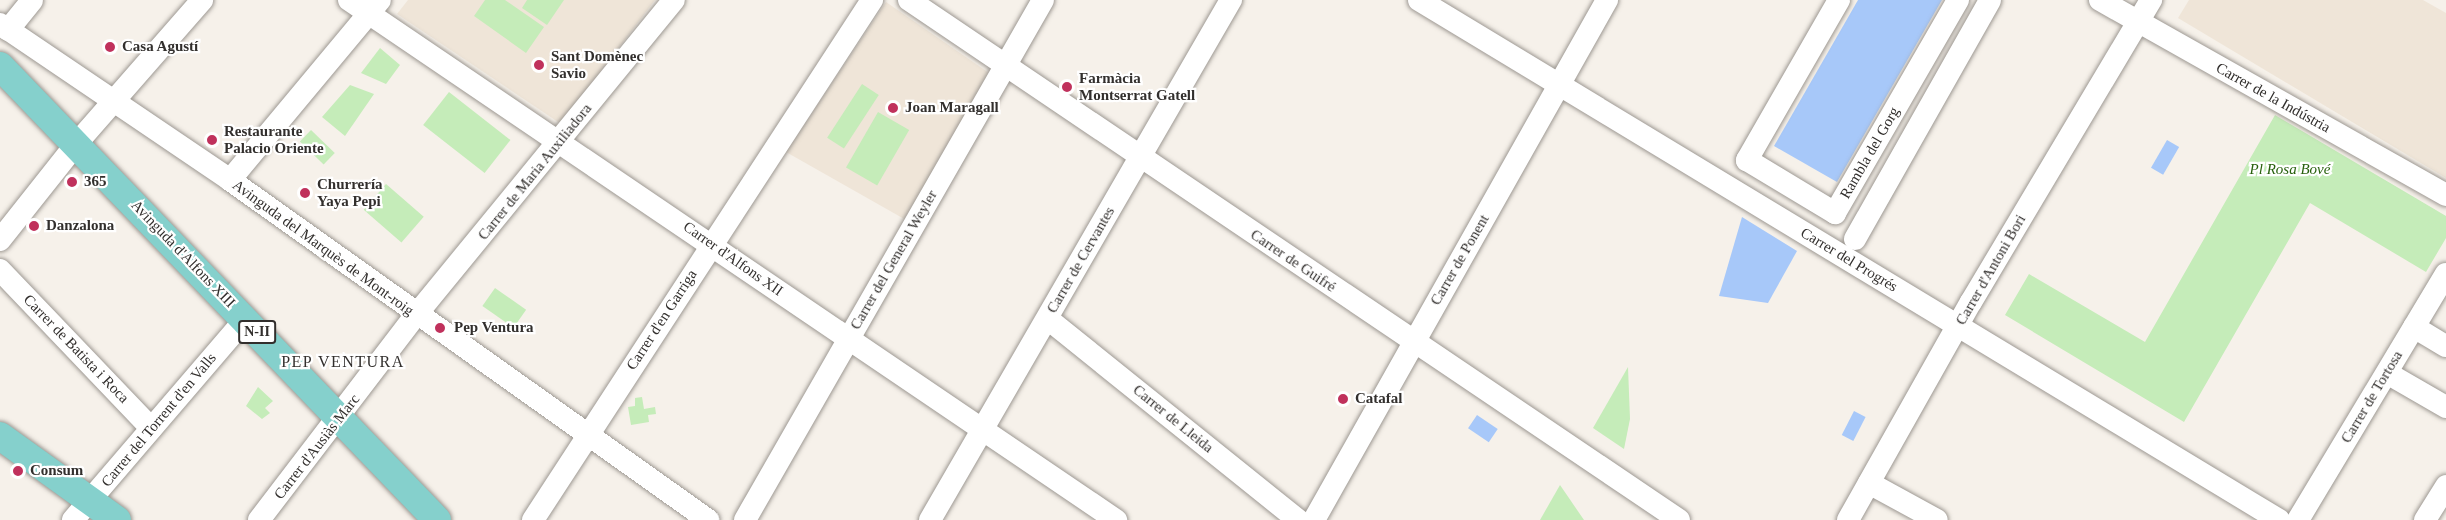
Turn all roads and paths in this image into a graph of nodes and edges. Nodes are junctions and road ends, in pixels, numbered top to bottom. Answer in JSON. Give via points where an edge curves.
{"nodes":[{"id":1,"x":32,"y":0,"type":"edge"},
{"id":2,"x":202,"y":0,"type":"edge"},
{"id":3,"x":349,"y":0,"type":"edge"},
{"id":4,"x":674,"y":0,"type":"edge"},
{"id":5,"x":872,"y":0,"type":"edge"},
{"id":6,"x":909,"y":0,"type":"edge"},
{"id":7,"x":1042,"y":0,"type":"edge"},
{"id":8,"x":1231,"y":0,"type":"edge"},
{"id":9,"x":1419,"y":0,"type":"edge"},
{"id":10,"x":1607,"y":0,"type":"edge"},
{"id":11,"x":1839,"y":0,"type":"edge"},
{"id":12,"x":1958,"y":0,"type":"edge"},
{"id":13,"x":1990,"y":0,"type":"edge"},
{"id":14,"x":2100,"y":0,"type":"edge"},
{"id":15,"x":2151,"y":0,"type":"edge"},
{"id":16,"x":374,"y":6,"type":"edge"},
{"id":17,"x":2138,"y":22,"type":"junction"},
{"id":18,"x":4,"y":27,"type":"edge"},
{"id":19,"x":1005,"y":65,"type":"junction"},
{"id":20,"x":0,"y":66,"type":"edge"},
{"id":21,"x":1559,"y":86,"type":"junction"},
{"id":22,"x":113,"y":102,"type":"junction"},
{"id":23,"x":561,"y":142,"type":"junction"},
{"id":24,"x":78,"y":143,"type":"junction"},
{"id":25,"x":1140,"y":157,"type":"junction"},
{"id":26,"x":230,"y":180,"type":"junction"},
{"id":27,"x":2446,"y":195,"type":"edge"},
{"id":28,"x":0,"y":240,"type":"edge"},
{"id":29,"x":711,"y":244,"type":"junction"},
{"id":30,"x":1846,"y":246,"type":"junction"},
{"id":31,"x":0,"y":270,"type":"edge"},
{"id":32,"x":2446,"y":274,"type":"edge"},
{"id":33,"x":416,"y":315,"type":"junction"},
{"id":34,"x":245,"y":319,"type":"junction"},
{"id":35,"x":1048,"y":319,"type":"junction"},
{"id":36,"x":1958,"y":327,"type":"junction"},
{"id":37,"x":2414,"y":327,"type":"junction"},
{"id":38,"x":849,"y":340,"type":"junction"},
{"id":39,"x":1413,"y":342,"type":"junction"},
{"id":40,"x":2446,"y":346,"type":"edge"},
{"id":41,"x":2387,"y":373,"type":"junction"},
{"id":42,"x":2446,"y":407,"type":"edge"},
{"id":43,"x":341,"y":417,"type":"junction"},
{"id":44,"x":152,"y":428,"type":"junction"},
{"id":45,"x":983,"y":430,"type":"junction"},
{"id":46,"x":588,"y":434,"type":"junction"},
{"id":47,"x":0,"y":436,"type":"edge"},
{"id":48,"x":1869,"y":483,"type":"junction"},
{"id":49,"x":2446,"y":486,"type":"edge"},
{"id":50,"x":82,"y":511,"type":"edge"},
{"id":51,"x":117,"y":520,"type":"edge"},
{"id":52,"x":260,"y":520,"type":"edge"},
{"id":53,"x":437,"y":520,"type":"edge"},
{"id":54,"x":533,"y":520,"type":"edge"},
{"id":55,"x":708,"y":520,"type":"edge"},
{"id":56,"x":745,"y":520,"type":"edge"},
{"id":57,"x":930,"y":520,"type":"edge"},
{"id":58,"x":1116,"y":520,"type":"edge"},
{"id":59,"x":1298,"y":520,"type":"edge"},
{"id":60,"x":1314,"y":520,"type":"edge"},
{"id":61,"x":1679,"y":520,"type":"edge"},
{"id":62,"x":1848,"y":520,"type":"edge"},
{"id":63,"x":1937,"y":520,"type":"edge"},
{"id":64,"x":2279,"y":520,"type":"edge"},
{"id":65,"x":2298,"y":520,"type":"edge"},
{"id":66,"x":2425,"y":520,"type":"edge"}],
"edges":[{"from":1,"to":18,"type":"street"},
{"from":2,"to":22,"type":"street"},
{"from":3,"to":16,"type":"street","name":"Carrer d'Alfons XII"},
{"from":4,"to":23,"type":"street","name":"Carrer de Maria Auxiliadora"},
{"from":5,"to":29,"type":"street","name":"Carrer d'en Garriga"},
{"from":6,"to":19,"type":"street","name":"Carrer de Guifré"},
{"from":7,"to":19,"type":"street","name":"Carrer del General Weyler"},
{"from":8,"to":25,"type":"street","name":"Carrer de Cervantes"},
{"from":9,"to":21,"type":"street","name":"Carrer del Progrés"},
{"from":10,"to":21,"type":"street","name":"Carrer de Ponent"},
{"from":11,"to":12,"type":"street","name":"Rambla del Gorg","via":[[1748,160],[1835,213]]},
{"from":13,"to":30,"type":"street"},
{"from":14,"to":17,"type":"street","name":"Carrer de la Indústria"},
{"from":15,"to":17,"type":"street","name":"Carrer d'Antoni Bori"},
{"from":16,"to":23,"type":"street","name":"Carrer d'Alfons XII"},
{"from":16,"to":26,"type":"street"},
{"from":17,"to":27,"type":"street","name":"Carrer de la Indústria"},
{"from":17,"to":36,"type":"street","name":"Carrer d'Antoni Bori"},
{"from":18,"to":22,"type":"street","name":"Avinguda del Marquès de Mont-roig"},
{"from":19,"to":25,"type":"street","name":"Carrer de Guifré"},
{"from":19,"to":38,"type":"street","name":"Carrer del General Weyler"},
{"from":20,"to":24,"type":"main road","number":"N-II"},
{"from":21,"to":30,"type":"street","name":"Carrer del Progrés","via":[[1704,172]]},
{"from":21,"to":39,"type":"street","name":"Carrer de Ponent"},
{"from":22,"to":24,"type":"street"},
{"from":22,"to":26,"type":"street","name":"Avinguda del Marquès de Mont-roig"},
{"from":23,"to":29,"type":"street","name":"Carrer d'Alfons XII"},
{"from":23,"to":33,"type":"street","name":"Carrer de Maria Auxiliadora"},
{"from":24,"to":28,"type":"street"},
{"from":24,"to":34,"type":"main road","name":"Avinguda d'Alfons XIII","number":"N-II"},
{"from":25,"to":35,"type":"street","name":"Carrer de Cervantes"},
{"from":25,"to":39,"type":"street","name":"Carrer de Guifré"},
{"from":26,"to":33,"type":"street","name":"Avinguda del Marquès de Mont-roig"},
{"from":29,"to":38,"type":"street","name":"Carrer d'Alfons XII"},
{"from":29,"to":46,"type":"street","name":"Carrer d'en Garriga"},
{"from":30,"to":36,"type":"street","name":"Carrer del Progrés"},
{"from":31,"to":44,"type":"street","name":"Carrer de Batista i Roca"},
{"from":32,"to":37,"type":"street","name":"Carrer de Tortosa"},
{"from":33,"to":43,"type":"street","name":"Carrer d'Ausiàs Marc"},
{"from":33,"to":46,"type":"street","name":"Avinguda del Marquès de Mont-roig"},
{"from":34,"to":43,"type":"main road","name":"Avinguda d'Alfons XIII","number":"N-II"},
{"from":34,"to":44,"type":"street","name":"Carrer del Torrent d'en Valls"},
{"from":35,"to":45,"type":"street","name":"Carrer de Cervantes"},
{"from":35,"to":59,"type":"street","name":"Carrer de Lleida"},
{"from":36,"to":48,"type":"street","name":"Carrer d'Antoni Bori"},
{"from":36,"to":64,"type":"street","name":"Carrer del Progrés"},
{"from":37,"to":40,"type":"street"},
{"from":37,"to":41,"type":"street","name":"Carrer de Tortosa"},
{"from":38,"to":45,"type":"street","name":"Carrer d'Alfons XII"},
{"from":38,"to":56,"type":"street","name":"Carrer del General Weyler"},
{"from":39,"to":60,"type":"street","name":"Carrer de Ponent"},
{"from":39,"to":61,"type":"street","name":"Carrer de Guifré"},
{"from":41,"to":42,"type":"street"},
{"from":41,"to":65,"type":"street","name":"Carrer de Tortosa"},
{"from":43,"to":52,"type":"street","name":"Carrer d'Ausiàs Marc"},
{"from":43,"to":53,"type":"main road","name":"Avinguda d'Alfons XIII","number":"N-II"},
{"from":44,"to":50,"type":"street","name":"Carrer del Torrent d'en Valls"},
{"from":45,"to":57,"type":"street","name":"Carrer de Cervantes"},
{"from":45,"to":58,"type":"street","name":"Carrer d'Alfons XII"},
{"from":46,"to":54,"type":"street","name":"Carrer d'en Garriga"},
{"from":46,"to":55,"type":"street","name":"Avinguda del Marquès de Mont-roig"},
{"from":47,"to":50,"type":"main road"},
{"from":48,"to":62,"type":"street","name":"Carrer d'Antoni Bori"},
{"from":48,"to":63,"type":"street"},
{"from":49,"to":66,"type":"street"},
{"from":50,"to":51,"type":"main road"}]}
